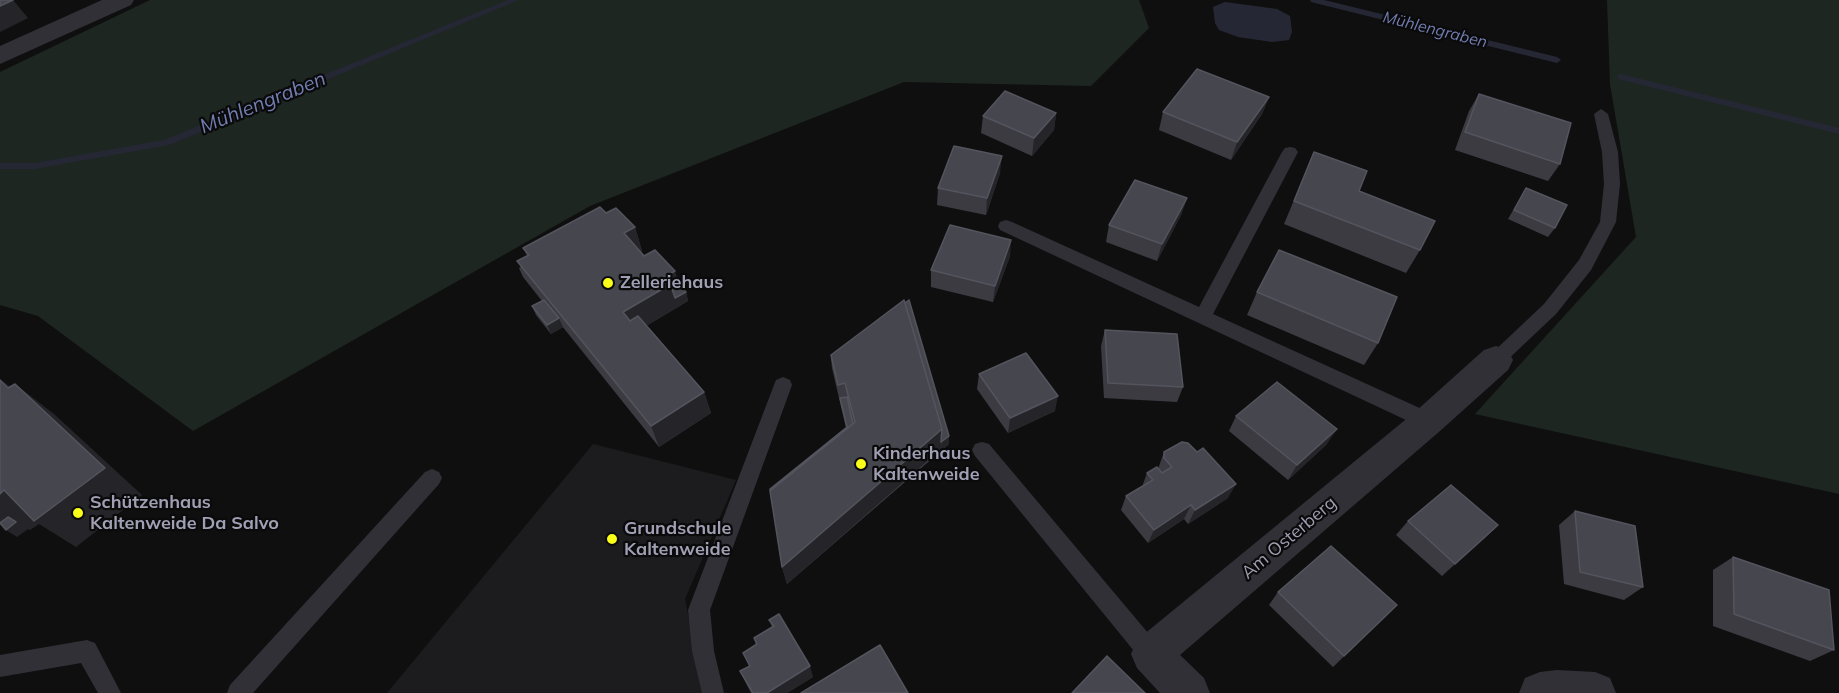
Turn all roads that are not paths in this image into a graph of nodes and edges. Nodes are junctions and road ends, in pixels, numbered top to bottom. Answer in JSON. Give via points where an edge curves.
{"nodes":[{"id":1,"x":122,"y":0,"type":"edge"},
{"id":2,"x":0,"y":56,"type":"edge"},
{"id":3,"x":1601,"y":114,"type":"dead end"},
{"id":4,"x":1290,"y":152,"type":"dead end"},
{"id":5,"x":1006,"y":226,"type":"dead end"},
{"id":6,"x":1202,"y":318,"type":"junction"},
{"id":7,"x":1496,"y":360,"type":"joint"},
{"id":8,"x":783,"y":385,"type":"dead end"},
{"id":9,"x":1428,"y":422,"type":"junction"},
{"id":10,"x":982,"y":450,"type":"dead end"},
{"id":11,"x":432,"y":478,"type":"dead end"},
{"id":12,"x":1151,"y":654,"type":"junction"},
{"id":13,"x":0,"y":666,"type":"edge"},
{"id":14,"x":110,"y":693,"type":"edge"},
{"id":15,"x":238,"y":693,"type":"edge"},
{"id":16,"x":713,"y":693,"type":"edge"},
{"id":17,"x":1189,"y":693,"type":"edge"},
{"id":18,"x":1540,"y":693,"type":"edge"},
{"id":19,"x":1595,"y":693,"type":"edge"}],
"edges":[{"from":1,"to":2,"type":"street"},
{"from":3,"to":7,"type":"lane","via":[[1610,152],[1608,222],[1585,265],[1557,301]]},
{"from":4,"to":6,"type":"lane"},
{"from":5,"to":6,"type":"lane"},
{"from":6,"to":9,"type":"lane"},
{"from":7,"to":9,"type":"street","name":"Am Osterberg"},
{"from":8,"to":16,"type":"lane","via":[[699,609]]},
{"from":9,"to":12,"type":"street","name":"Am Osterberg"},
{"from":10,"to":12,"type":"lane"},
{"from":11,"to":15,"type":"lane"},
{"from":12,"to":17,"type":"street"},
{"from":13,"to":14,"type":"lane","via":[[87,651]]},
{"from":18,"to":19,"type":"street"}]}
